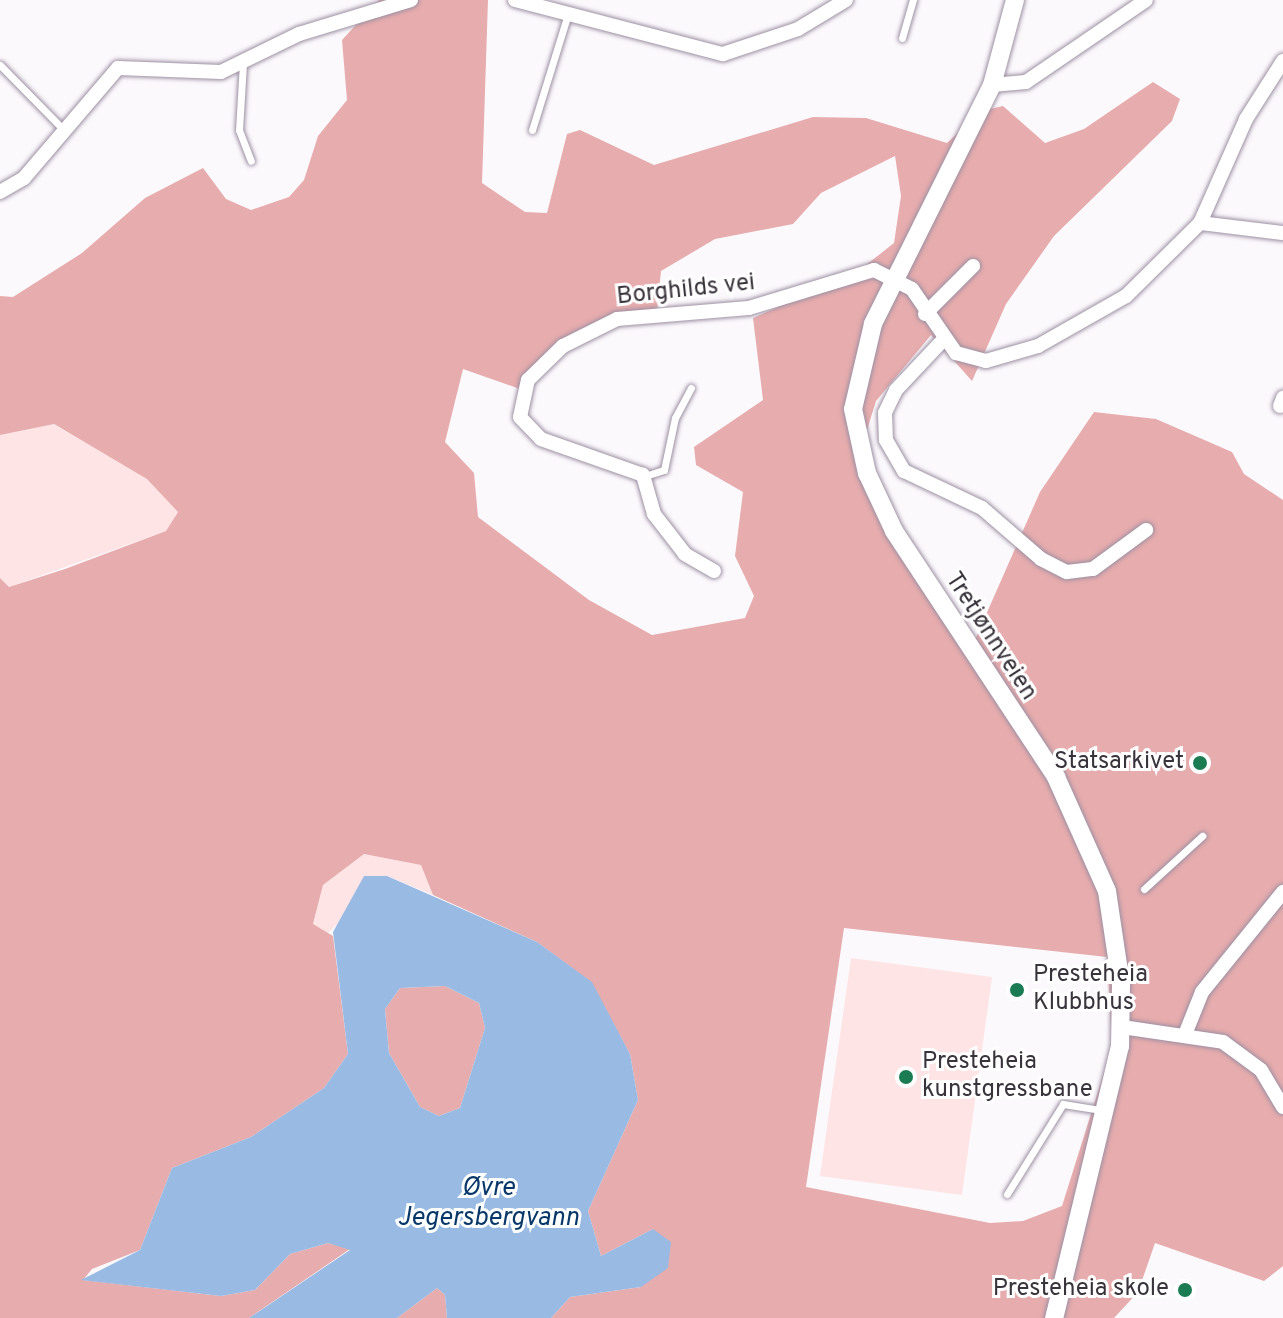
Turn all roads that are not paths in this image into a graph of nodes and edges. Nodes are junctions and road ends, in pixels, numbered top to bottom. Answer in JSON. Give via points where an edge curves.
{"nodes":[{"id":1,"x":411,"y":0,"type":"edge"},
{"id":2,"x":515,"y":0,"type":"edge"},
{"id":3,"x":846,"y":0,"type":"edge"},
{"id":4,"x":913,"y":0,"type":"edge"},
{"id":5,"x":1015,"y":0,"type":"edge"},
{"id":6,"x":1146,"y":0,"type":"edge"},
{"id":7,"x":567,"y":17,"type":"junction"},
{"id":8,"x":902,"y":38,"type":"dead end"},
{"id":9,"x":243,"y":61,"type":"junction"},
{"id":10,"x":1283,"y":61,"type":"edge"},
{"id":11,"x":0,"y":65,"type":"edge"},
{"id":12,"x":992,"y":85,"type":"junction"},
{"id":13,"x":62,"y":128,"type":"junction"},
{"id":14,"x":532,"y":130,"type":"dead end"},
{"id":15,"x":251,"y":161,"type":"dead end"},
{"id":16,"x":0,"y":192,"type":"edge"},
{"id":17,"x":1200,"y":223,"type":"junction"},
{"id":18,"x":1283,"y":233,"type":"edge"},
{"id":19,"x":973,"y":266,"type":"dead end"},
{"id":20,"x":895,"y":275,"type":"junction"},
{"id":21,"x":925,"y":314,"type":"junction"},
{"id":22,"x":943,"y":340,"type":"junction"},
{"id":23,"x":691,"y":388,"type":"dead end"},
{"id":24,"x":643,"y":475,"type":"junction"},
{"id":25,"x":1146,"y":530,"type":"dead end"},
{"id":26,"x":714,"y":571,"type":"dead end"},
{"id":27,"x":1202,"y":836,"type":"dead end"},
{"id":28,"x":1144,"y":889,"type":"dead end"},
{"id":29,"x":1283,"y":892,"type":"edge"},
{"id":30,"x":1122,"y":1027,"type":"junction"},
{"id":31,"x":1186,"y":1032,"type":"junction"},
{"id":32,"x":1283,"y":1107,"type":"edge"},
{"id":33,"x":1104,"y":1111,"type":"junction"},
{"id":34,"x":1007,"y":1194,"type":"dead end"},
{"id":35,"x":1054,"y":1318,"type":"edge"}],
"edges":[{"from":1,"to":9,"type":"street","via":[[299,34]]},
{"from":2,"to":7,"type":"street"},
{"from":3,"to":7,"type":"street","via":[[798,29],[723,54]]},
{"from":4,"to":8,"type":"lane"},
{"from":5,"to":12,"type":"street","name":"Tretjønnveien"},
{"from":6,"to":12,"type":"street","via":[[1026,82]]},
{"from":7,"to":14,"type":"lane"},
{"from":9,"to":13,"type":"street","via":[[211,73],[118,68]]},
{"from":9,"to":15,"type":"lane","via":[[239,130]]},
{"from":10,"to":17,"type":"street","via":[[1246,119]]},
{"from":11,"to":13,"type":"lane"},
{"from":12,"to":20,"type":"street","name":"Tretjønnveien"},
{"from":13,"to":16,"type":"street","via":[[24,178]]},
{"from":17,"to":18,"type":"street"},
{"from":17,"to":22,"type":"street","via":[[1126,296],[1060,337],[986,361],[956,353]]},
{"from":19,"to":21,"type":"street"},
{"from":20,"to":21,"type":"street"},
{"from":20,"to":24,"type":"street","name":"Borghilds vei","via":[[874,270],[749,308],[617,319],[563,346],[528,380],[520,417],[541,439]]},
{"from":20,"to":30,"type":"street","name":"Tretjønnveien","via":[[858,369],[853,409],[859,451],[905,549],[1086,833],[1117,940]]},
{"from":21,"to":22,"type":"street"},
{"from":22,"to":25,"type":"street","via":[[896,390],[885,413],[886,440],[904,471],[982,508],[1041,559],[1067,572],[1093,569]]},
{"from":23,"to":24,"type":"lane","via":[[675,418],[664,470]]},
{"from":24,"to":26,"type":"street","via":[[654,514],[685,554]]},
{"from":27,"to":28,"type":"lane"},
{"from":29,"to":31,"type":"street","via":[[1202,992]]},
{"from":30,"to":31,"type":"street"},
{"from":30,"to":33,"type":"street","name":"Tretjønnveien"},
{"from":31,"to":32,"type":"street","via":[[1240,1051]]},
{"from":33,"to":34,"type":"lane","via":[[1063,1104]]},
{"from":33,"to":35,"type":"street","name":"Tretjønnveien"}]}
